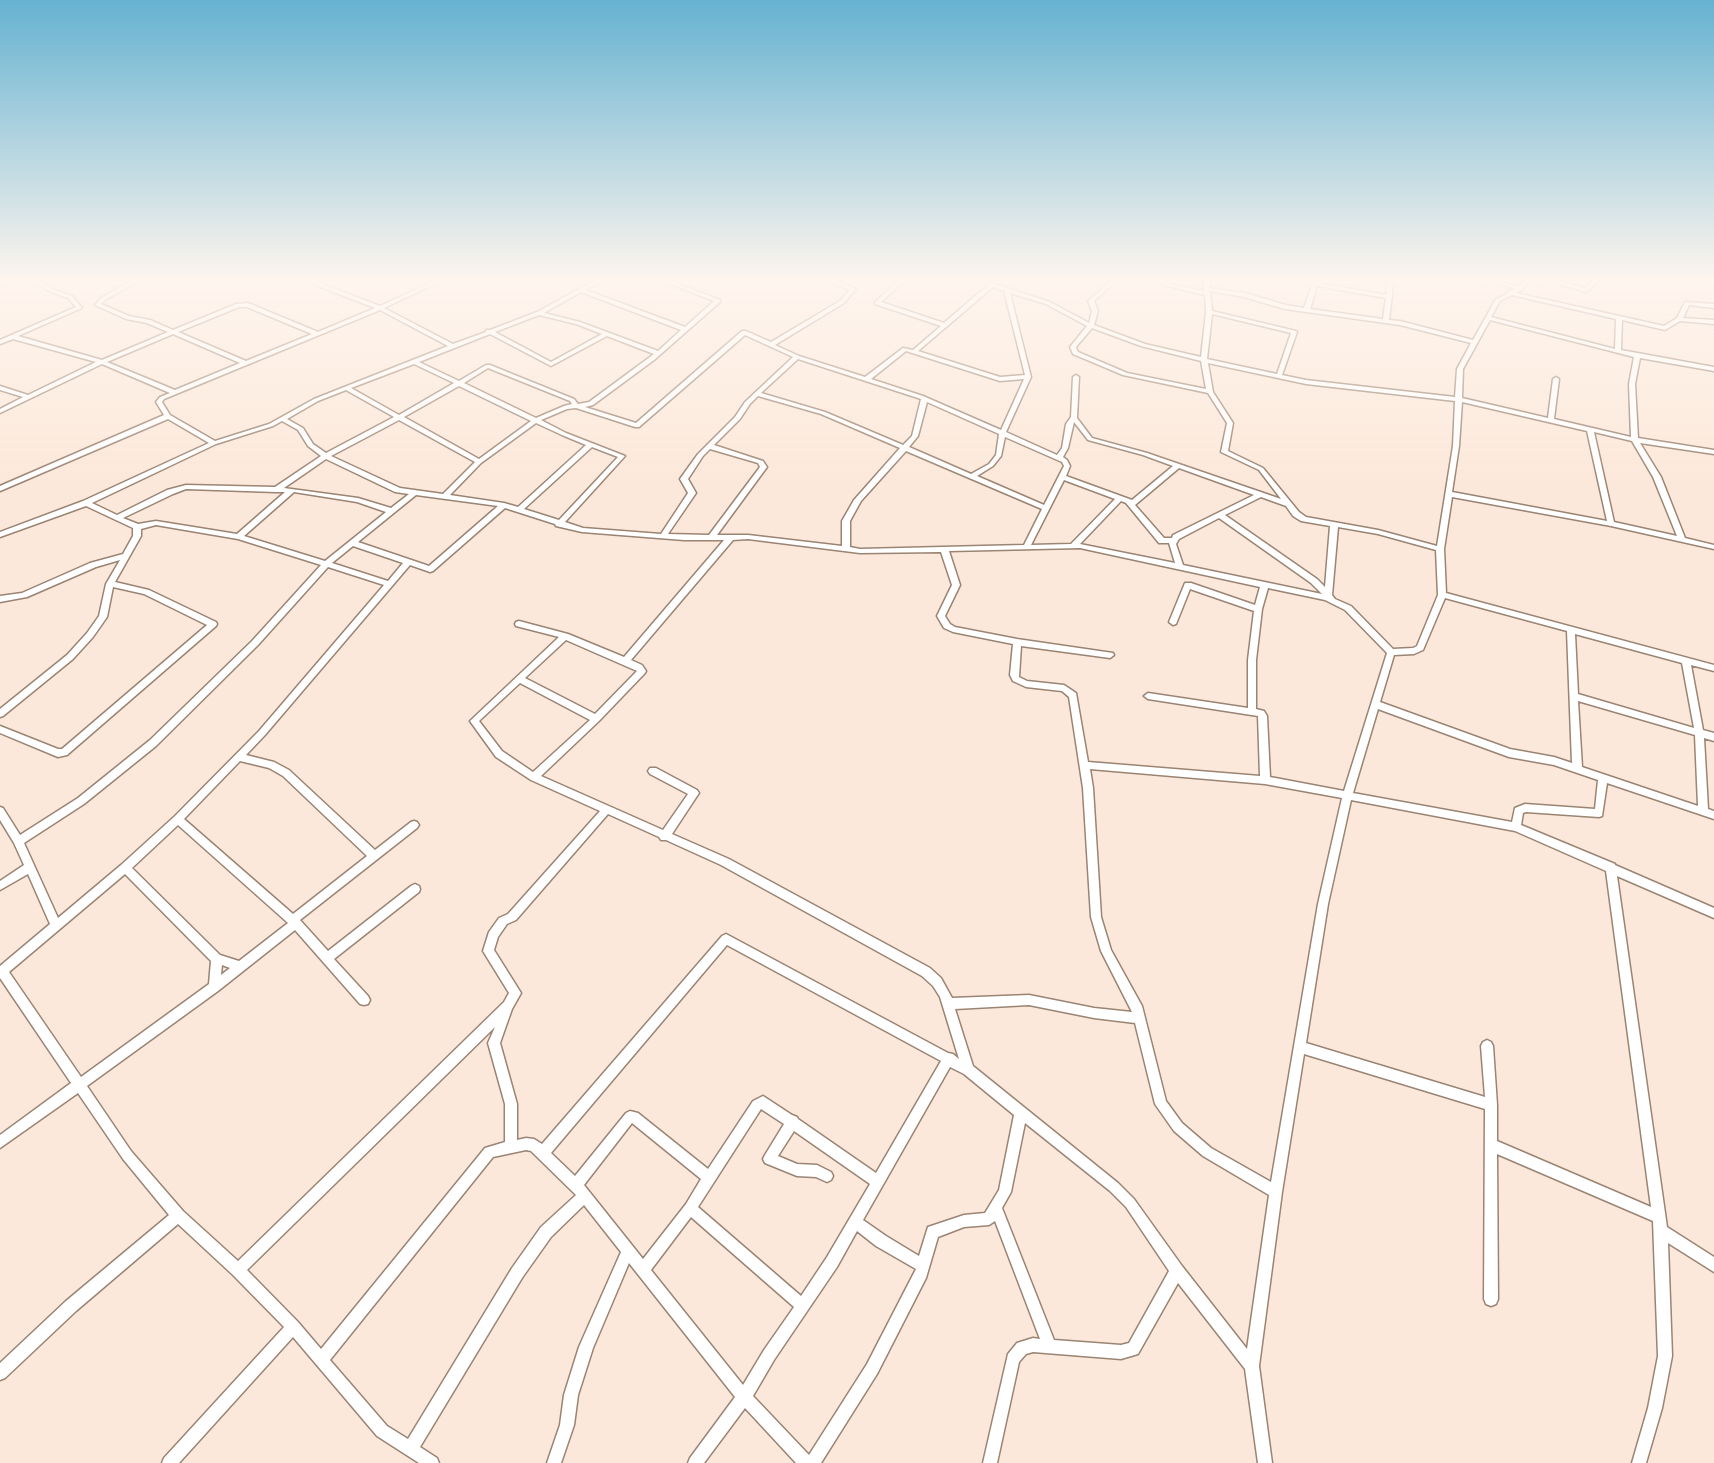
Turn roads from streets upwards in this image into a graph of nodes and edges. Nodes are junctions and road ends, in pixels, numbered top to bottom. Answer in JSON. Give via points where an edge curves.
{"nodes":[{"id":1,"x":47,"y":346,"type":"edge"},
{"id":2,"x":138,"y":346,"type":"edge"},
{"id":3,"x":204,"y":346,"type":"edge"},
{"id":4,"x":289,"y":346,"type":"edge"},
{"id":5,"x":517,"y":346,"type":"edge"},
{"id":6,"x":584,"y":346,"type":"edge"},
{"id":7,"x":638,"y":346,"type":"edge"},
{"id":8,"x":665,"y":346,"type":"edge"},
{"id":9,"x":726,"y":346,"type":"edge"},
{"id":10,"x":776,"y":346,"type":"edge"},
{"id":11,"x":920,"y":346,"type":"edge"},
{"id":12,"x":1021,"y":346,"type":"edge"},
{"id":13,"x":1074,"y":346,"type":"edge"},
{"id":14,"x":1148,"y":346,"type":"edge"},
{"id":15,"x":1205,"y":346,"type":"edge"},
{"id":16,"x":1289,"y":346,"type":"edge"},
{"id":17,"x":1471,"y":346,"type":"edge"},
{"id":18,"x":1599,"y":346,"type":"edge"},
{"id":19,"x":1618,"y":346,"type":"edge"},
{"id":20,"x":454,"y":347,"type":"edge"},
{"id":21,"x":915,"y":351,"type":"junction"},
{"id":22,"x":1618,"y":351,"type":"junction"},
{"id":23,"x":658,"y":353,"type":"junction"},
{"id":24,"x":1637,"y":356,"type":"junction"},
{"id":25,"x":797,"y":357,"type":"junction"},
{"id":26,"x":1204,"y":360,"type":"junction"},
{"id":27,"x":102,"y":362,"type":"junction"},
{"id":28,"x":415,"y":362,"type":"junction"},
{"id":29,"x":247,"y":364,"type":"junction"},
{"id":30,"x":1714,"y":369,"type":"edge"},
{"id":31,"x":1279,"y":376,"type":"junction"},
{"id":32,"x":1028,"y":377,"type":"junction"},
{"id":33,"x":1076,"y":377,"type":"dead end"},
{"id":34,"x":1556,"y":379,"type":"dead end"},
{"id":35,"x":866,"y":380,"type":"junction"},
{"id":36,"x":459,"y":383,"type":"junction"},
{"id":37,"x":0,"y":388,"type":"edge"},
{"id":38,"x":348,"y":389,"type":"junction"},
{"id":39,"x":1210,"y":392,"type":"junction"},
{"id":40,"x":177,"y":393,"type":"junction"},
{"id":41,"x":757,"y":394,"type":"junction"},
{"id":42,"x":28,"y":397,"type":"junction"},
{"id":43,"x":924,"y":399,"type":"junction"},
{"id":44,"x":1458,"y":399,"type":"junction"},
{"id":45,"x":574,"y":403,"type":"junction"},
{"id":46,"x":0,"y":411,"type":"edge"},
{"id":47,"x":168,"y":416,"type":"junction"},
{"id":48,"x":397,"y":416,"type":"junction"},
{"id":49,"x":1074,"y":417,"type":"junction"},
{"id":50,"x":284,"y":419,"type":"junction"},
{"id":51,"x":536,"y":420,"type":"junction"},
{"id":52,"x":1551,"y":421,"type":"junction"},
{"id":53,"x":1590,"y":430,"type":"junction"},
{"id":54,"x":1003,"y":432,"type":"junction"},
{"id":55,"x":1635,"y":440,"type":"junction"},
{"id":56,"x":214,"y":443,"type":"junction"},
{"id":57,"x":590,"y":445,"type":"junction"},
{"id":58,"x":709,"y":446,"type":"junction"},
{"id":59,"x":904,"y":448,"type":"junction"},
{"id":60,"x":1714,"y":452,"type":"edge"},
{"id":61,"x":326,"y":456,"type":"junction"},
{"id":62,"x":1059,"y":458,"type":"junction"},
{"id":63,"x":479,"y":462,"type":"junction"},
{"id":64,"x":1178,"y":465,"type":"junction"},
{"id":65,"x":972,"y":476,"type":"junction"},
{"id":66,"x":1062,"y":477,"type":"junction"},
{"id":67,"x":0,"y":489,"type":"edge"},
{"id":68,"x":276,"y":490,"type":"junction"},
{"id":69,"x":292,"y":490,"type":"junction"},
{"id":70,"x":412,"y":494,"type":"junction"},
{"id":71,"x":1261,"y":494,"type":"junction"},
{"id":72,"x":1450,"y":494,"type":"junction"},
{"id":73,"x":446,"y":495,"type":"junction"},
{"id":74,"x":1119,"y":499,"type":"junction"},
{"id":75,"x":1129,"y":502,"type":"junction"},
{"id":76,"x":86,"y":503,"type":"junction"},
{"id":77,"x":1289,"y":504,"type":"junction"},
{"id":78,"x":504,"y":505,"type":"junction"},
{"id":79,"x":1046,"y":508,"type":"junction"},
{"id":80,"x":519,"y":510,"type":"junction"},
{"id":81,"x":392,"y":511,"type":"junction"},
{"id":82,"x":1219,"y":515,"type":"junction"},
{"id":83,"x":116,"y":518,"type":"junction"},
{"id":84,"x":559,"y":524,"type":"junction"},
{"id":85,"x":1611,"y":524,"type":"junction"},
{"id":86,"x":1334,"y":525,"type":"junction"},
{"id":87,"x":137,"y":527,"type":"junction"},
{"id":88,"x":0,"y":535,"type":"edge"},
{"id":89,"x":663,"y":536,"type":"junction"},
{"id":90,"x":239,"y":537,"type":"junction"},
{"id":91,"x":712,"y":537,"type":"junction"},
{"id":92,"x":731,"y":537,"type":"junction"},
{"id":93,"x":1682,"y":539,"type":"junction"},
{"id":94,"x":1172,"y":540,"type":"junction"},
{"id":95,"x":352,"y":543,"type":"junction"},
{"id":96,"x":1074,"y":545,"type":"junction"},
{"id":97,"x":1026,"y":546,"type":"junction"},
{"id":98,"x":1714,"y":546,"type":"edge"},
{"id":99,"x":846,"y":549,"type":"junction"},
{"id":100,"x":944,"y":549,"type":"junction"},
{"id":101,"x":1440,"y":549,"type":"junction"},
{"id":102,"x":126,"y":556,"type":"junction"},
{"id":103,"x":408,"y":561,"type":"junction"},
{"id":104,"x":326,"y":564,"type":"junction"},
{"id":105,"x":1180,"y":567,"type":"junction"},
{"id":106,"x":387,"y":583,"type":"junction"},
{"id":107,"x":110,"y":584,"type":"junction"},
{"id":108,"x":1265,"y":584,"type":"junction"},
{"id":109,"x":1442,"y":595,"type":"junction"},
{"id":110,"x":1330,"y":597,"type":"junction"},
{"id":111,"x":0,"y":599,"type":"edge"},
{"id":112,"x":1258,"y":609,"type":"junction"},
{"id":113,"x":1173,"y":622,"type":"dead end"},
{"id":114,"x":519,"y":624,"type":"dead end"},
{"id":115,"x":1571,"y":629,"type":"junction"},
{"id":116,"x":565,"y":636,"type":"junction"},
{"id":117,"x":1017,"y":642,"type":"junction"},
{"id":118,"x":1391,"y":652,"type":"junction"},
{"id":119,"x":1110,"y":655,"type":"dead end"},
{"id":120,"x":1686,"y":660,"type":"junction"},
{"id":121,"x":625,"y":661,"type":"junction"},
{"id":122,"x":1714,"y":668,"type":"edge"},
{"id":123,"x":520,"y":679,"type":"junction"},
{"id":124,"x":1148,"y":696,"type":"dead end"},
{"id":125,"x":1576,"y":697,"type":"junction"},
{"id":126,"x":1375,"y":704,"type":"junction"},
{"id":127,"x":1252,"y":710,"type":"junction"},
{"id":128,"x":0,"y":714,"type":"edge"},
{"id":129,"x":596,"y":719,"type":"junction"},
{"id":130,"x":0,"y":729,"type":"edge"},
{"id":131,"x":1699,"y":732,"type":"junction"},
{"id":132,"x":1714,"y":737,"type":"edge"},
{"id":133,"x":238,"y":757,"type":"junction"},
{"id":134,"x":1085,"y":765,"type":"junction"},
{"id":135,"x":1577,"y":769,"type":"junction"},
{"id":136,"x":653,"y":771,"type":"dead end"},
{"id":137,"x":534,"y":777,"type":"junction"},
{"id":138,"x":1603,"y":778,"type":"junction"},
{"id":139,"x":1265,"y":780,"type":"junction"},
{"id":140,"x":1348,"y":794,"type":"junction"},
{"id":141,"x":606,"y":810,"type":"junction"},
{"id":142,"x":1702,"y":811,"type":"junction"},
{"id":143,"x":1,"y":813,"type":"edge"},
{"id":144,"x":1714,"y":815,"type":"edge"},
{"id":145,"x":178,"y":819,"type":"junction"},
{"id":146,"x":414,"y":825,"type":"dead end"},
{"id":147,"x":1516,"y":827,"type":"junction"},
{"id":148,"x":664,"y":837,"type":"junction"},
{"id":149,"x":18,"y":841,"type":"junction"},
{"id":150,"x":374,"y":856,"type":"junction"},
{"id":151,"x":1611,"y":867,"type":"junction"},
{"id":152,"x":28,"y":868,"type":"junction"},
{"id":153,"x":125,"y":868,"type":"junction"},
{"id":154,"x":0,"y":886,"type":"edge"},
{"id":155,"x":415,"y":889,"type":"dead end"},
{"id":156,"x":1714,"y":913,"type":"edge"},
{"id":157,"x":294,"y":921,"type":"junction"},
{"id":158,"x":56,"y":926,"type":"junction"},
{"id":159,"x":327,"y":958,"type":"junction"},
{"id":160,"x":217,"y":959,"type":"junction"},
{"id":161,"x":240,"y":966,"type":"junction"},
{"id":162,"x":1,"y":972,"type":"edge"},
{"id":163,"x":214,"y":987,"type":"junction"},
{"id":164,"x":364,"y":1000,"type":"dead end"},
{"id":165,"x":948,"y":1005,"type":"junction"},
{"id":166,"x":508,"y":1006,"type":"junction"},
{"id":167,"x":1139,"y":1018,"type":"junction"},
{"id":168,"x":1487,"y":1046,"type":"dead end"},
{"id":169,"x":1300,"y":1047,"type":"junction"},
{"id":170,"x":949,"y":1058,"type":"junction"},
{"id":171,"x":968,"y":1070,"type":"junction"},
{"id":172,"x":80,"y":1082,"type":"junction"},
{"id":173,"x":1491,"y":1105,"type":"junction"},
{"id":174,"x":1021,"y":1112,"type":"junction"},
{"id":175,"x":792,"y":1121,"type":"junction"},
{"id":176,"x":0,"y":1142,"type":"edge"},
{"id":177,"x":1491,"y":1145,"type":"junction"},
{"id":178,"x":512,"y":1146,"type":"junction"},
{"id":179,"x":543,"y":1153,"type":"junction"},
{"id":180,"x":827,"y":1176,"type":"dead end"},
{"id":181,"x":710,"y":1178,"type":"junction"},
{"id":182,"x":878,"y":1182,"type":"junction"},
{"id":183,"x":580,"y":1190,"type":"junction"},
{"id":184,"x":1276,"y":1192,"type":"junction"},
{"id":185,"x":690,"y":1208,"type":"junction"},
{"id":186,"x":996,"y":1208,"type":"junction"},
{"id":187,"x":178,"y":1216,"type":"junction"},
{"id":188,"x":1659,"y":1217,"type":"junction"},
{"id":189,"x":855,"y":1222,"type":"junction"},
{"id":190,"x":1661,"y":1231,"type":"junction"},
{"id":191,"x":628,"y":1251,"type":"junction"},
{"id":192,"x":922,"y":1265,"type":"junction"},
{"id":193,"x":1714,"y":1265,"type":"edge"},
{"id":194,"x":238,"y":1270,"type":"junction"},
{"id":195,"x":643,"y":1270,"type":"junction"},
{"id":196,"x":1178,"y":1271,"type":"junction"},
{"id":197,"x":1491,"y":1299,"type":"dead end"},
{"id":198,"x":803,"y":1306,"type":"junction"},
{"id":199,"x":293,"y":1327,"type":"junction"},
{"id":200,"x":1050,"y":1346,"type":"junction"},
{"id":201,"x":321,"y":1360,"type":"junction"},
{"id":202,"x":1252,"y":1366,"type":"junction"},
{"id":203,"x":0,"y":1372,"type":"edge"},
{"id":204,"x":744,"y":1397,"type":"junction"},
{"id":205,"x":411,"y":1449,"type":"junction"},
{"id":206,"x":170,"y":1463,"type":"edge"},
{"id":207,"x":432,"y":1463,"type":"edge"},
{"id":208,"x":554,"y":1463,"type":"edge"},
{"id":209,"x":695,"y":1463,"type":"edge"},
{"id":210,"x":806,"y":1463,"type":"edge"},
{"id":211,"x":812,"y":1463,"type":"edge"},
{"id":212,"x":990,"y":1463,"type":"edge"},
{"id":213,"x":1265,"y":1463,"type":"edge"},
{"id":214,"x":1639,"y":1463,"type":"edge"}],
"edges":[{"from":1,"to":27,"type":"street"},
{"from":2,"to":27,"type":"street"},
{"from":3,"to":29,"type":"street"},
{"from":4,"to":29,"type":"street"},
{"from":5,"to":6,"type":"street","via":[[551,364]]},
{"from":7,"to":23,"type":"street"},
{"from":8,"to":23,"type":"street"},
{"from":9,"to":45,"type":"street","via":[[637,426]]},
{"from":10,"to":25,"type":"street"},
{"from":11,"to":21,"type":"street"},
{"from":12,"to":32,"type":"street"},
{"from":13,"to":39,"type":"street","via":[[1075,353],[1125,374]]},
{"from":14,"to":26,"type":"street"},
{"from":15,"to":26,"type":"street"},
{"from":16,"to":31,"type":"street"},
{"from":17,"to":44,"type":"street","via":[[1460,369]]},
{"from":18,"to":22,"type":"street"},
{"from":19,"to":22,"type":"street"},
{"from":20,"to":28,"type":"street"},
{"from":21,"to":32,"type":"street","via":[[990,376]]},
{"from":21,"to":35,"type":"street","via":[[900,350]]},
{"from":22,"to":24,"type":"street"},
{"from":23,"to":45,"type":"street","via":[[591,404]]},
{"from":24,"to":30,"type":"street"},
{"from":24,"to":55,"type":"street","via":[[1632,384]]},
{"from":25,"to":35,"type":"street"},
{"from":25,"to":41,"type":"street"},
{"from":26,"to":31,"type":"street"},
{"from":26,"to":39,"type":"street"},
{"from":27,"to":40,"type":"street"},
{"from":27,"to":42,"type":"street"},
{"from":28,"to":36,"type":"street"},
{"from":28,"to":38,"type":"street"},
{"from":29,"to":40,"type":"street"},
{"from":31,"to":44,"type":"street"},
{"from":32,"to":54,"type":"street"},
{"from":33,"to":49,"type":"street"},
{"from":34,"to":52,"type":"street"},
{"from":35,"to":43,"type":"street"},
{"from":36,"to":45,"type":"street","via":[[490,366]]},
{"from":36,"to":48,"type":"street"},
{"from":36,"to":51,"type":"street"},
{"from":37,"to":42,"type":"street"},
{"from":38,"to":48,"type":"street"},
{"from":38,"to":50,"type":"street"},
{"from":39,"to":77,"type":"street","via":[[1230,423],[1224,452],[1262,469]]},
{"from":40,"to":47,"type":"street","via":[[159,402]]},
{"from":41,"to":58,"type":"street"},
{"from":41,"to":59,"type":"street","via":[[816,411]]},
{"from":42,"to":46,"type":"street"},
{"from":43,"to":54,"type":"street"},
{"from":43,"to":59,"type":"street","via":[[915,436]]},
{"from":44,"to":52,"type":"street"},
{"from":44,"to":72,"type":"street"},
{"from":45,"to":51,"type":"street"},
{"from":47,"to":56,"type":"street"},
{"from":47,"to":67,"type":"street"},
{"from":48,"to":61,"type":"street"},
{"from":48,"to":63,"type":"street"},
{"from":49,"to":62,"type":"street"},
{"from":49,"to":64,"type":"street","via":[[1095,441]]},
{"from":50,"to":56,"type":"street"},
{"from":50,"to":61,"type":"street","via":[[301,429],[310,445]]},
{"from":51,"to":57,"type":"street"},
{"from":51,"to":63,"type":"street"},
{"from":52,"to":53,"type":"street"},
{"from":53,"to":55,"type":"street"},
{"from":53,"to":85,"type":"street"},
{"from":54,"to":62,"type":"street"},
{"from":54,"to":65,"type":"street","via":[[999,455]]},
{"from":55,"to":60,"type":"street"},
{"from":55,"to":93,"type":"street","via":[[1657,477]]},
{"from":56,"to":76,"type":"street"},
{"from":57,"to":80,"type":"street"},
{"from":57,"to":84,"type":"street","via":[[620,454],[622,459]]},
{"from":58,"to":89,"type":"street","via":[[685,475],[692,493]]},
{"from":58,"to":91,"type":"street","via":[[761,462],[764,467]]},
{"from":59,"to":65,"type":"street"},
{"from":59,"to":99,"type":"street","via":[[858,500],[844,526]]},
{"from":61,"to":68,"type":"street"},
{"from":61,"to":70,"type":"street"},
{"from":62,"to":66,"type":"street","via":[[1067,466]]},
{"from":63,"to":73,"type":"street"},
{"from":64,"to":71,"type":"street"},
{"from":64,"to":75,"type":"street","via":[[1137,503]]},
{"from":65,"to":79,"type":"street"},
{"from":66,"to":74,"type":"street"},
{"from":66,"to":79,"type":"street"},
{"from":68,"to":69,"type":"street"},
{"from":68,"to":83,"type":"street","via":[[178,489]]},
{"from":69,"to":81,"type":"street","via":[[358,500]]},
{"from":69,"to":90,"type":"street"},
{"from":70,"to":73,"type":"street"},
{"from":70,"to":81,"type":"street"},
{"from":71,"to":77,"type":"street"},
{"from":71,"to":82,"type":"street"},
{"from":72,"to":85,"type":"street"},
{"from":72,"to":101,"type":"street"},
{"from":73,"to":78,"type":"street"},
{"from":74,"to":75,"type":"street"},
{"from":74,"to":96,"type":"street"},
{"from":75,"to":94,"type":"street","via":[[1162,541]]},
{"from":76,"to":83,"type":"street"},
{"from":76,"to":88,"type":"street"},
{"from":77,"to":86,"type":"street","via":[[1304,519]]},
{"from":78,"to":80,"type":"street"},
{"from":78,"to":103,"type":"street","via":[[432,568]]},
{"from":79,"to":97,"type":"street"},
{"from":80,"to":84,"type":"street"},
{"from":81,"to":95,"type":"street"},
{"from":82,"to":94,"type":"street"},
{"from":82,"to":110,"type":"street","via":[[1314,581]]},
{"from":83,"to":87,"type":"street"},
{"from":84,"to":89,"type":"street","via":[[582,530]]},
{"from":85,"to":93,"type":"street"},
{"from":86,"to":101,"type":"street"},
{"from":86,"to":110,"type":"street"},
{"from":87,"to":90,"type":"street","via":[[156,523]]},
{"from":87,"to":102,"type":"street","via":[[137,536]]},
{"from":89,"to":91,"type":"street"},
{"from":90,"to":104,"type":"street"},
{"from":91,"to":92,"type":"street"},
{"from":92,"to":99,"type":"street"},
{"from":92,"to":121,"type":"street"},
{"from":93,"to":98,"type":"street"},
{"from":94,"to":105,"type":"street"},
{"from":95,"to":103,"type":"street"},
{"from":95,"to":104,"type":"street"},
{"from":96,"to":97,"type":"street"},
{"from":96,"to":105,"type":"street"},
{"from":97,"to":100,"type":"street"},
{"from":99,"to":100,"type":"street"},
{"from":100,"to":117,"type":"street","via":[[956,585],[941,616],[943,621],[953,629]]},
{"from":101,"to":109,"type":"street"},
{"from":102,"to":107,"type":"street"},
{"from":102,"to":111,"type":"street","via":[[24,595]]},
{"from":103,"to":106,"type":"street"},
{"from":104,"to":106,"type":"street"},
{"from":104,"to":149,"type":"street","via":[[255,643],[153,743],[81,801]]},
{"from":105,"to":108,"type":"street"},
{"from":106,"to":133,"type":"street"},
{"from":107,"to":128,"type":"street","via":[[103,617],[90,635],[70,657]]},
{"from":107,"to":130,"type":"street","via":[[146,592],[213,624],[64,752]]},
{"from":108,"to":110,"type":"street"},
{"from":108,"to":112,"type":"street"},
{"from":109,"to":115,"type":"street"},
{"from":109,"to":118,"type":"street","via":[[1420,648]]},
{"from":110,"to":118,"type":"street","via":[[1348,608]]},
{"from":112,"to":113,"type":"street","via":[[1188,585]]},
{"from":112,"to":127,"type":"street"},
{"from":114,"to":116,"type":"street"},
{"from":115,"to":120,"type":"street"},
{"from":115,"to":125,"type":"street"},
{"from":116,"to":121,"type":"street"},
{"from":116,"to":123,"type":"street"},
{"from":117,"to":119,"type":"street"},
{"from":117,"to":134,"type":"street","via":[[1016,679],[1026,684],[1064,688],[1073,695]]},
{"from":118,"to":126,"type":"street"},
{"from":120,"to":122,"type":"street"},
{"from":120,"to":131,"type":"street"},
{"from":121,"to":129,"type":"street","via":[[639,667],[641,675]]},
{"from":123,"to":129,"type":"street"},
{"from":123,"to":137,"type":"street","via":[[474,724],[499,754]]},
{"from":124,"to":127,"type":"street"},
{"from":125,"to":131,"type":"street"},
{"from":125,"to":135,"type":"street"},
{"from":126,"to":135,"type":"street","via":[[1509,753]]},
{"from":126,"to":140,"type":"street"},
{"from":127,"to":139,"type":"street","via":[[1263,716]]},
{"from":129,"to":137,"type":"street"},
{"from":131,"to":132,"type":"street"},
{"from":131,"to":142,"type":"street"},
{"from":133,"to":145,"type":"street"},
{"from":133,"to":150,"type":"street","via":[[286,773]]},
{"from":134,"to":139,"type":"street"},
{"from":134,"to":167,"type":"street","via":[[1096,917],[1106,951]]},
{"from":135,"to":138,"type":"street"},
{"from":136,"to":148,"type":"street","via":[[694,793]]},
{"from":137,"to":141,"type":"street"},
{"from":138,"to":142,"type":"street"},
{"from":138,"to":147,"type":"street","via":[[1599,813],[1525,808],[1518,812]]},
{"from":139,"to":140,"type":"street"},
{"from":140,"to":147,"type":"street"},
{"from":140,"to":169,"type":"street","via":[[1323,904]]},
{"from":141,"to":148,"type":"street"},
{"from":141,"to":166,"type":"street","via":[[492,935],[488,951],[515,993]]},
{"from":142,"to":144,"type":"street"},
{"from":143,"to":149,"type":"street"},
{"from":145,"to":153,"type":"street"},
{"from":145,"to":157,"type":"street"},
{"from":146,"to":150,"type":"street"},
{"from":147,"to":151,"type":"street"},
{"from":148,"to":165,"type":"street","via":[[738,869],[926,972],[937,982]]},
{"from":149,"to":152,"type":"street"},
{"from":150,"to":157,"type":"street"},
{"from":151,"to":156,"type":"street"},
{"from":151,"to":188,"type":"street"},
{"from":152,"to":154,"type":"street"},
{"from":152,"to":158,"type":"street"},
{"from":153,"to":158,"type":"street"},
{"from":153,"to":160,"type":"street"},
{"from":155,"to":159,"type":"street"},
{"from":157,"to":159,"type":"street"},
{"from":157,"to":161,"type":"street"},
{"from":158,"to":162,"type":"street"},
{"from":159,"to":164,"type":"street"},
{"from":160,"to":161,"type":"street"},
{"from":160,"to":163,"type":"street"},
{"from":161,"to":163,"type":"street"},
{"from":162,"to":172,"type":"street"},
{"from":163,"to":172,"type":"street"},
{"from":165,"to":167,"type":"street","via":[[1029,1000]]},
{"from":165,"to":171,"type":"street"},
{"from":166,"to":178,"type":"street","via":[[494,1044],[512,1104]]},
{"from":166,"to":194,"type":"street"},
{"from":167,"to":184,"type":"street","via":[[1161,1104],[1178,1127],[1207,1152]]},
{"from":168,"to":173,"type":"street"},
{"from":169,"to":173,"type":"street"},
{"from":169,"to":184,"type":"street"},
{"from":170,"to":171,"type":"street"},
{"from":170,"to":179,"type":"street","via":[[726,939]]},
{"from":170,"to":182,"type":"street"},
{"from":171,"to":174,"type":"street"},
{"from":172,"to":176,"type":"street"},
{"from":172,"to":187,"type":"street","via":[[127,1155]]},
{"from":173,"to":177,"type":"street"},
{"from":174,"to":186,"type":"street","via":[[1005,1192]]},
{"from":174,"to":196,"type":"street","via":[[1130,1203]]},
{"from":175,"to":180,"type":"street","via":[[770,1159],[796,1170],[817,1171]]},
{"from":175,"to":181,"type":"street","via":[[767,1102],[757,1106]]},
{"from":175,"to":182,"type":"street"},
{"from":177,"to":188,"type":"street"},
{"from":177,"to":197,"type":"street"},
{"from":178,"to":179,"type":"street","via":[[534,1145]]},
{"from":178,"to":201,"type":"street","via":[[489,1152]]},
{"from":179,"to":183,"type":"street"},
{"from":181,"to":183,"type":"street","via":[[634,1117]]},
{"from":181,"to":185,"type":"street"},
{"from":182,"to":189,"type":"street"},
{"from":183,"to":191,"type":"street"},
{"from":183,"to":205,"type":"street","via":[[517,1273]]},
{"from":184,"to":202,"type":"street"},
{"from":185,"to":195,"type":"street"},
{"from":185,"to":198,"type":"street"},
{"from":186,"to":192,"type":"street","via":[[989,1220],[964,1221],[933,1232]]},
{"from":186,"to":200,"type":"street"},
{"from":187,"to":194,"type":"street"},
{"from":187,"to":203,"type":"street"},
{"from":188,"to":190,"type":"street"},
{"from":189,"to":192,"type":"street"},
{"from":189,"to":198,"type":"street"},
{"from":190,"to":193,"type":"street"},
{"from":190,"to":214,"type":"street","via":[[1665,1356]]},
{"from":191,"to":195,"type":"street"},
{"from":191,"to":208,"type":"street","via":[[586,1347]]},
{"from":192,"to":211,"type":"street","via":[[872,1370]]},
{"from":194,"to":199,"type":"street"},
{"from":195,"to":204,"type":"street"},
{"from":196,"to":200,"type":"street","via":[[1133,1349],[1121,1352]]},
{"from":196,"to":202,"type":"street"},
{"from":198,"to":204,"type":"street"},
{"from":199,"to":201,"type":"street"},
{"from":199,"to":206,"type":"street"},
{"from":200,"to":212,"type":"street","via":[[1022,1348],[1014,1359]]},
{"from":201,"to":205,"type":"street","via":[[382,1431]]},
{"from":202,"to":213,"type":"street"},
{"from":204,"to":209,"type":"street"},
{"from":204,"to":210,"type":"street"},
{"from":205,"to":207,"type":"street"}]}
